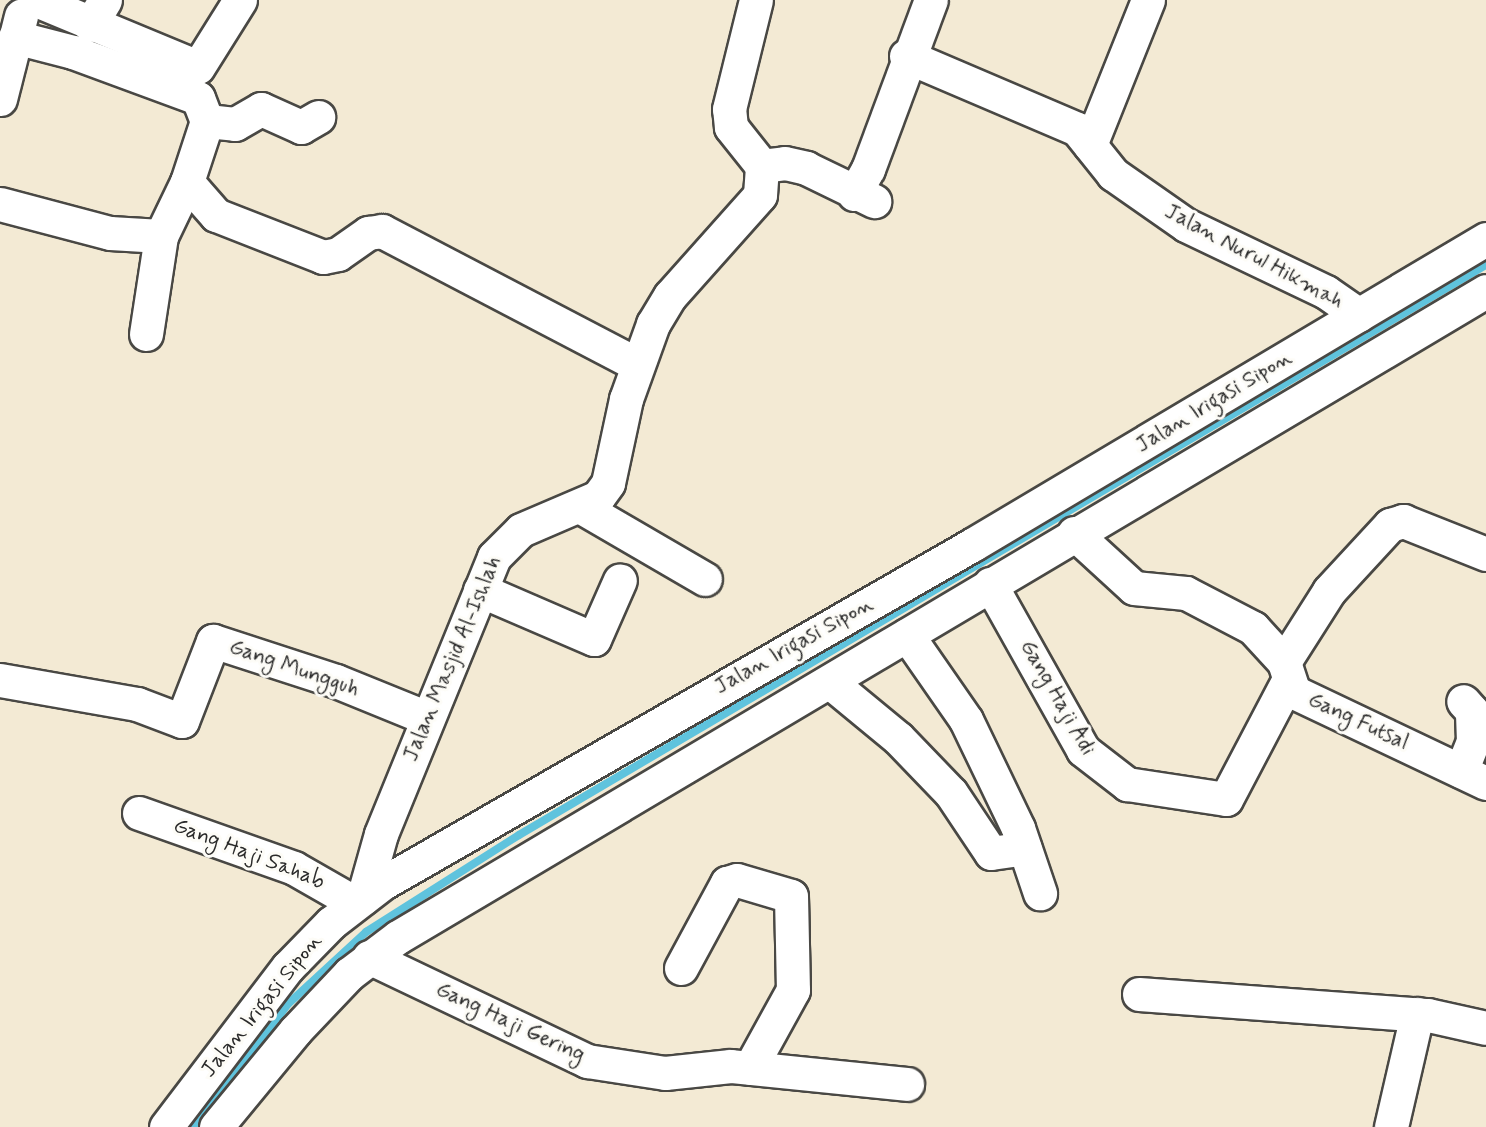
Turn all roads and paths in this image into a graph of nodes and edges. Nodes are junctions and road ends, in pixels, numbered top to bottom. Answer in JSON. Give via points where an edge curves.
{"nodes":[{"id":1,"x":25,"y":0,"type":"edge"},
{"id":2,"x":36,"y":0,"type":"edge"},
{"id":3,"x":240,"y":0,"type":"edge"},
{"id":4,"x":756,"y":0,"type":"edge"},
{"id":5,"x":931,"y":0,"type":"edge"},
{"id":6,"x":1148,"y":0,"type":"edge"},
{"id":7,"x":97,"y":12,"type":"edge"},
{"id":8,"x":15,"y":37,"type":"junction"},
{"id":9,"x":906,"y":56,"type":"junction"},
{"id":10,"x":0,"y":99,"type":"edge"},
{"id":11,"x":318,"y":117,"type":"dead end"},
{"id":12,"x":207,"y":121,"type":"junction"},
{"id":13,"x":1090,"y":145,"type":"junction"},
{"id":14,"x":762,"y":166,"type":"junction"},
{"id":15,"x":187,"y":182,"type":"junction"},
{"id":16,"x":0,"y":204,"type":"edge"},
{"id":17,"x":161,"y":236,"type":"junction"},
{"id":18,"x":1486,"y":239,"type":"edge"},
{"id":19,"x":1486,"y":291,"type":"edge"},
{"id":20,"x":1359,"y":315,"type":"junction"},
{"id":21,"x":146,"y":334,"type":"dead end"},
{"id":22,"x":636,"y":364,"type":"junction"},
{"id":23,"x":583,"y":508,"type":"junction"},
{"id":24,"x":1074,"y":533,"type":"junction"},
{"id":25,"x":1486,"y":554,"type":"edge"},
{"id":26,"x":705,"y":579,"type":"dead end"},
{"id":27,"x":620,"y":580,"type":"dead end"},
{"id":28,"x":990,"y":584,"type":"junction"},
{"id":29,"x":480,"y":590,"type":"junction"},
{"id":30,"x":907,"y":635,"type":"junction"},
{"id":31,"x":1286,"y":672,"type":"junction"},
{"id":32,"x":0,"y":680,"type":"edge"},
{"id":33,"x":830,"y":682,"type":"junction"},
{"id":34,"x":1463,"y":701,"type":"dead end"},
{"id":35,"x":427,"y":718,"type":"junction"},
{"id":36,"x":1473,"y":777,"type":"edge"},
{"id":37,"x":139,"y":813,"type":"dead end"},
{"id":38,"x":1025,"y":848,"type":"junction"},
{"id":39,"x":1040,"y":893,"type":"dead end"},
{"id":40,"x":359,"y":900,"type":"junction"},
{"id":41,"x":337,"y":959,"type":"junction"},
{"id":42,"x":681,"y":968,"type":"dead end"},
{"id":43,"x":1139,"y":994,"type":"dead end"},
{"id":44,"x":1417,"y":1014,"type":"junction"},
{"id":45,"x":1486,"y":1028,"type":"edge"},
{"id":46,"x":750,"y":1068,"type":"junction"},
{"id":47,"x":907,"y":1084,"type":"dead end"},
{"id":48,"x":166,"y":1127,"type":"edge"},
{"id":49,"x":216,"y":1127,"type":"edge"},
{"id":50,"x":1391,"y":1127,"type":"edge"}],
"edges":[{"from":1,"to":8,"type":"street"},
{"from":2,"to":7,"type":"street"},
{"from":3,"to":7,"type":"street","via":[[198,67]]},
{"from":4,"to":14,"type":"street","via":[[729,109],[730,127]]},
{"from":5,"to":9,"type":"street"},
{"from":6,"to":13,"type":"street"},
{"from":8,"to":10,"type":"street"},
{"from":8,"to":12,"type":"street","via":[[192,94]]},
{"from":9,"to":13,"type":"street","name":"Jalan Nurul Hikmah","via":[[1077,129]]},
{"from":9,"to":14,"type":"street","via":[[868,169],[864,197],[806,168],[785,163]]},
{"from":11,"to":12,"type":"street","via":[[301,127],[261,109],[235,124]]},
{"from":12,"to":15,"type":"street"},
{"from":13,"to":20,"type":"street","name":"Jalan Nurul Hikmah","via":[[1113,174],[1186,225],[1326,292]]},
{"from":14,"to":22,"type":"street","name":"Jalan Masjid Al-Ishlah","via":[[760,195],[670,296]]},
{"from":15,"to":17,"type":"street"},
{"from":15,"to":22,"type":"street","via":[[216,215],[323,257],[338,254],[368,233],[382,231]]},
{"from":16,"to":17,"type":"street","via":[[111,233]]},
{"from":17,"to":21,"type":"street"},
{"from":18,"to":20,"type":"street","name":"Jalan Irigasi Sipon"},
{"from":19,"to":24,"type":"street","name":"Jalan Irigasi Sipon"},
{"from":20,"to":40,"type":"street","name":"Jalan Irigasi Sipon"},
{"from":22,"to":23,"type":"street","name":"Jalan Masjid Al-Ishlah","via":[[608,483]]},
{"from":23,"to":26,"type":"street"},
{"from":23,"to":29,"type":"street","name":"Jalan Masjid Al-Ishlah","via":[[505,542]]},
{"from":24,"to":28,"type":"street","name":"Jalan Irigasi Sipon"},
{"from":24,"to":31,"type":"street","name":"Gang Futsal","via":[[1134,588],[1186,593],[1253,628]]},
{"from":25,"to":31,"type":"street","via":[[1403,521],[1390,525],[1329,591]]},
{"from":27,"to":29,"type":"street","via":[[594,639]]},
{"from":28,"to":30,"type":"street","name":"Jalan Irigasi Sipon"},
{"from":28,"to":31,"type":"street","name":"Gang Haji Adi","via":[[1083,750],[1127,784],[1226,799]]},
{"from":29,"to":35,"type":"street","name":"Jalan Masjid Al-Ishlah"},
{"from":30,"to":33,"type":"street","name":"Jalan Irigasi Sipon"},
{"from":30,"to":38,"type":"street","via":[[966,720]]},
{"from":31,"to":36,"type":"street","name":"Gang Futsal","via":[[1294,692]]},
{"from":32,"to":35,"type":"street","name":"Gang Mungguh","via":[[137,704],[182,721],[213,641],[336,681]]},
{"from":33,"to":38,"type":"street","via":[[898,738],[951,793],[991,853]]},
{"from":33,"to":41,"type":"street","name":"Jalan Irigasi Sipon"},
{"from":34,"to":36,"type":"street","via":[[1472,711]]},
{"from":35,"to":40,"type":"street","name":"Jalan Masjid Al-Ishlah"},
{"from":37,"to":40,"type":"street","name":"Gang Haji Sahab","via":[[312,876]]},
{"from":38,"to":39,"type":"street"},
{"from":40,"to":41,"type":"street","name":"Jalan Irigasi Sipon"},
{"from":41,"to":46,"type":"street","name":"Gang Haji Gering","via":[[542,1036],[572,1057],[665,1073]]},
{"from":41,"to":48,"type":"street","name":"Jalan Irigasi Sipon"},
{"from":41,"to":49,"type":"street","name":"Jalan Irigasi Sipon"},
{"from":42,"to":46,"type":"street","via":[[727,884],[738,880],[791,896],[793,990]]},
{"from":43,"to":44,"type":"street"},
{"from":44,"to":45,"type":"street"},
{"from":44,"to":50,"type":"street"},
{"from":46,"to":47,"type":"street","name":"Gang Haji Gering"}]}
